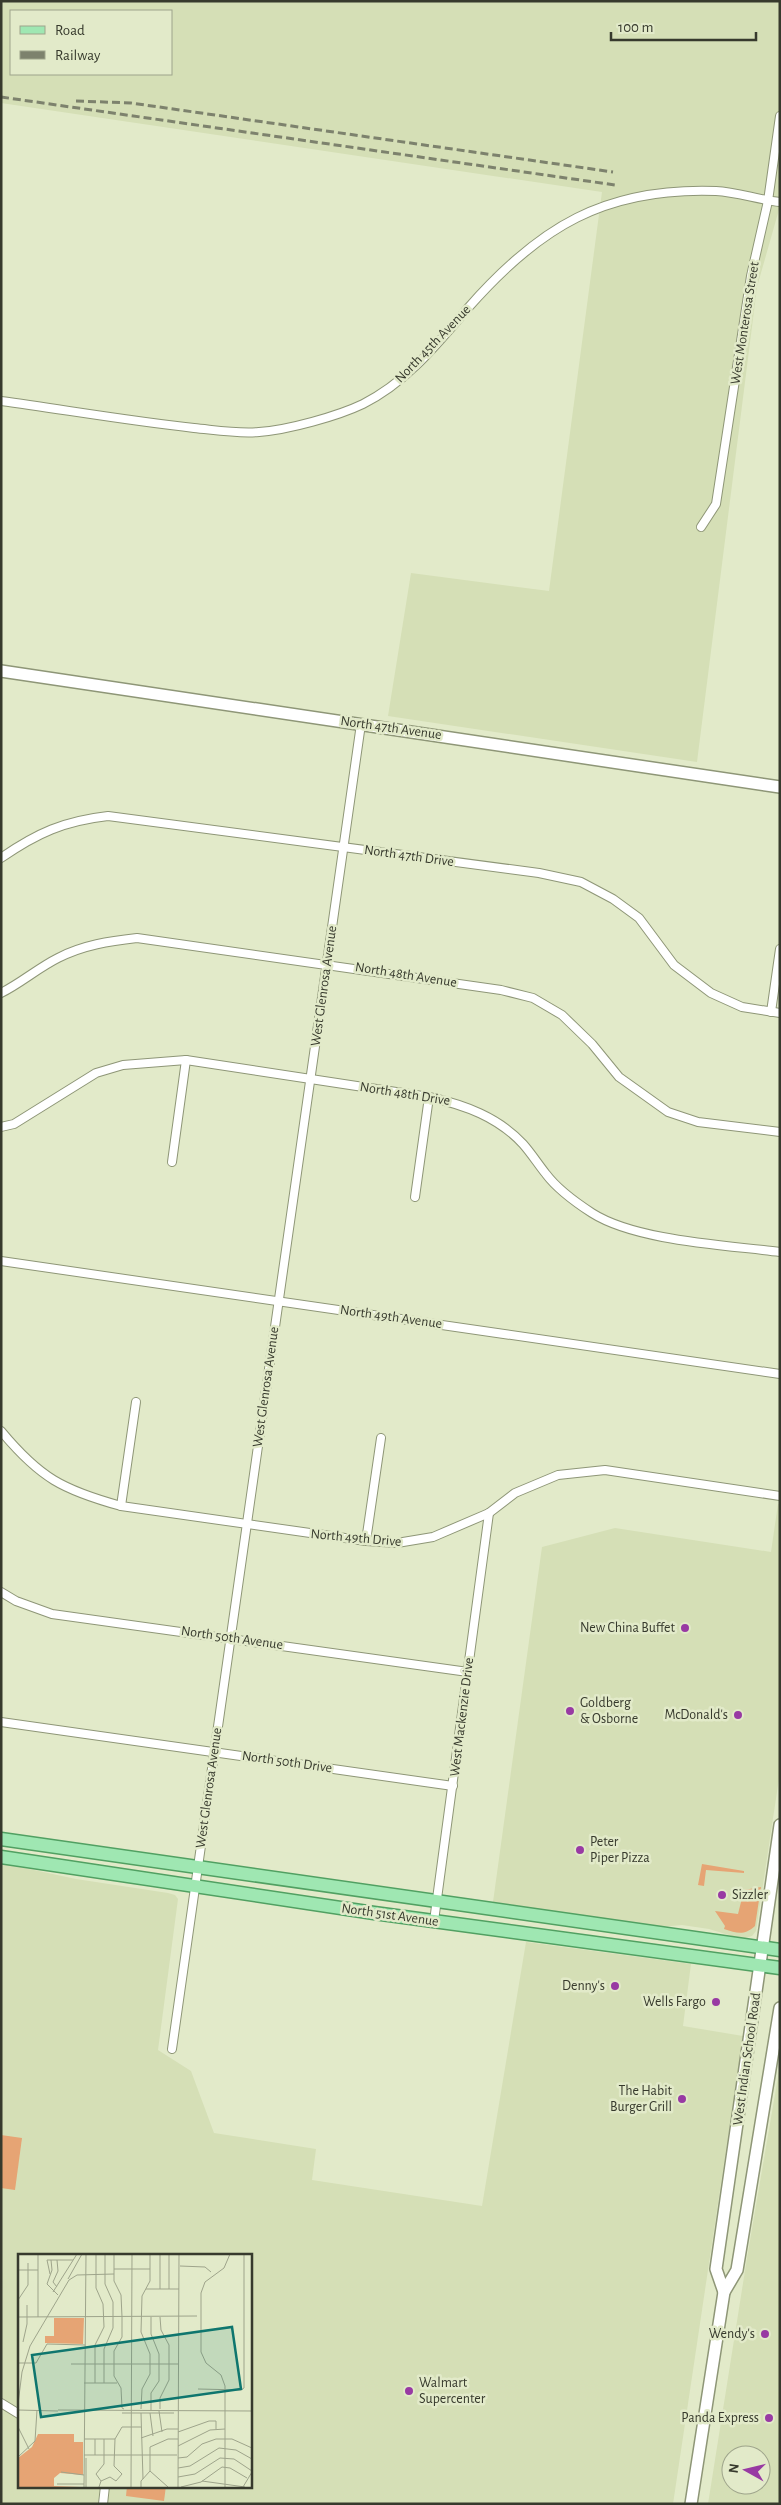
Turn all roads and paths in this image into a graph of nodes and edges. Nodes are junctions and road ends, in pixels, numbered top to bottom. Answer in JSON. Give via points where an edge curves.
{"nodes":[{"id":1,"x":780,"y":116,"type":"edge"},
{"id":2,"x":768,"y":201,"type":"junction"},
{"id":3,"x":780,"y":202,"type":"edge"},
{"id":4,"x":1,"y":401,"type":"edge"},
{"id":5,"x":701,"y":527,"type":"dead end"},
{"id":6,"x":1,"y":671,"type":"edge"},
{"id":7,"x":361,"y":724,"type":"junction"},
{"id":8,"x":780,"y":787,"type":"edge"},
{"id":9,"x":344,"y":847,"type":"junction"},
{"id":10,"x":1,"y":858,"type":"edge"},
{"id":11,"x":780,"y":949,"type":"edge"},
{"id":12,"x":327,"y":963,"type":"junction"},
{"id":13,"x":1,"y":994,"type":"edge"},
{"id":14,"x":776,"y":1012,"type":"edge"},
{"id":15,"x":186,"y":1060,"type":"junction"},
{"id":16,"x":311,"y":1079,"type":"junction"},
{"id":17,"x":430,"y":1097,"type":"junction"},
{"id":18,"x":1,"y":1127,"type":"edge"},
{"id":19,"x":780,"y":1132,"type":"edge"},
{"id":20,"x":172,"y":1162,"type":"dead end"},
{"id":21,"x":415,"y":1197,"type":"dead end"},
{"id":22,"x":780,"y":1252,"type":"edge"},
{"id":23,"x":1,"y":1261,"type":"edge"},
{"id":24,"x":279,"y":1300,"type":"junction"},
{"id":25,"x":780,"y":1374,"type":"edge"},
{"id":26,"x":136,"y":1402,"type":"dead end"},
{"id":27,"x":1,"y":1431,"type":"edge"},
{"id":28,"x":381,"y":1438,"type":"dead end"},
{"id":29,"x":780,"y":1496,"type":"edge"},
{"id":30,"x":121,"y":1506,"type":"junction"},
{"id":31,"x":489,"y":1513,"type":"junction"},
{"id":32,"x":247,"y":1524,"type":"junction"},
{"id":33,"x":366,"y":1541,"type":"junction"},
{"id":34,"x":1,"y":1592,"type":"edge"},
{"id":35,"x":230,"y":1637,"type":"junction"},
{"id":36,"x":468,"y":1672,"type":"junction"},
{"id":37,"x":1,"y":1722,"type":"edge"},
{"id":38,"x":214,"y":1751,"type":"junction"},
{"id":39,"x":453,"y":1786,"type":"junction"},
{"id":40,"x":780,"y":1825,"type":"edge"},
{"id":41,"x":1,"y":1839,"type":"edge"},
{"id":42,"x":1,"y":1857,"type":"edge"},
{"id":43,"x":197,"y":1868,"type":"junction"},
{"id":44,"x":194,"y":1886,"type":"junction"},
{"id":45,"x":437,"y":1902,"type":"junction"},
{"id":46,"x":434,"y":1921,"type":"junction"},
{"id":47,"x":763,"y":1948,"type":"junction"},
{"id":48,"x":780,"y":1950,"type":"edge"},
{"id":49,"x":761,"y":1966,"type":"junction"},
{"id":50,"x":780,"y":1968,"type":"edge"},
{"id":51,"x":780,"y":2008,"type":"edge"},
{"id":52,"x":172,"y":2049,"type":"dead end"},
{"id":53,"x":724,"y":2292,"type":"junction"},
{"id":54,"x":1,"y":2403,"type":"edge"},
{"id":55,"x":18,"y":2413,"type":"edge"},
{"id":56,"x":106,"y":2488,"type":"edge"},
{"id":57,"x":103,"y":2504,"type":"edge"},
{"id":58,"x":691,"y":2504,"type":"edge"}],
"edges":[{"from":1,"to":2,"type":"street","name":"West Monterosa Street"},
{"from":2,"to":3,"type":"street","name":"North 45th Avenue"},
{"from":2,"to":4,"type":"street","name":"North 45th Avenue","via":[[718,192],[640,195],[569,221],[545,234],[508,265],[416,366],[392,387],[362,404],[314,421],[259,432],[239,431],[157,424]]},
{"from":2,"to":5,"type":"street","name":"West Monterosa Street","via":[[751,276],[716,504]]},
{"from":6,"to":7,"type":"main road","name":"North 47th Avenue"},
{"from":7,"to":8,"type":"main road","name":"North 47th Avenue"},
{"from":7,"to":9,"type":"street","name":"West Glenrosa Avenue"},
{"from":9,"to":10,"type":"street","name":"North 47th Drive","via":[[108,816],[81,819],[39,833]]},
{"from":9,"to":12,"type":"street","name":"West Glenrosa Avenue"},
{"from":9,"to":14,"type":"street","name":"North 47th Drive","via":[[581,882],[613,898],[639,918],[674,965],[711,992],[742,1007]]},
{"from":11,"to":14,"type":"street"},
{"from":12,"to":13,"type":"street","name":"North 48th Avenue","via":[[137,938],[95,943],[57,958]]},
{"from":12,"to":16,"type":"street","name":"West Glenrosa Avenue"},
{"from":12,"to":19,"type":"street","name":"North 48th Avenue","via":[[501,990],[533,998],[562,1015],[619,1077],[668,1112],[698,1122]]},
{"from":15,"to":16,"type":"street","name":"North 48th Drive"},
{"from":15,"to":18,"type":"street","name":"North 48th Drive","via":[[123,1065],[96,1073],[14,1124]]},
{"from":15,"to":20,"type":"street"},
{"from":16,"to":17,"type":"street","name":"North 48th Drive"},
{"from":16,"to":24,"type":"street","name":"West Glenrosa Avenue"},
{"from":17,"to":21,"type":"street"},
{"from":17,"to":22,"type":"street","name":"North 48th Drive","via":[[455,1103],[490,1118],[522,1143],[546,1175],[569,1198],[610,1222],[661,1236]]},
{"from":23,"to":24,"type":"street","name":"North 49th Avenue"},
{"from":24,"to":25,"type":"street","name":"North 49th Avenue"},
{"from":24,"to":32,"type":"street","name":"West Glenrosa Avenue"},
{"from":26,"to":30,"type":"street"},
{"from":27,"to":30,"type":"street","name":"North 49th Drive","via":[[19,1453],[44,1474],[85,1496]]},
{"from":28,"to":33,"type":"street"},
{"from":29,"to":31,"type":"street","name":"North 49th Drive","via":[[605,1470],[558,1475],[515,1493]]},
{"from":30,"to":32,"type":"street","name":"North 49th Drive"},
{"from":31,"to":33,"type":"street","name":"North 49th Drive","via":[[433,1537],[397,1544]]},
{"from":31,"to":36,"type":"street","name":"West Mackenzie Drive"},
{"from":32,"to":33,"type":"street","name":"North 49th Drive"},
{"from":32,"to":35,"type":"street","name":"West Glenrosa Avenue"},
{"from":34,"to":35,"type":"street","name":"North 50th Avenue","via":[[52,1614]]},
{"from":35,"to":36,"type":"street","name":"North 50th Avenue"},
{"from":35,"to":38,"type":"street","name":"West Glenrosa Avenue"},
{"from":36,"to":39,"type":"street","name":"West Mackenzie Drive"},
{"from":37,"to":38,"type":"street","name":"North 50th Drive"},
{"from":38,"to":39,"type":"street","name":"North 50th Drive"},
{"from":38,"to":43,"type":"street","name":"West Glenrosa Avenue"},
{"from":39,"to":45,"type":"street","name":"West Mackenzie Drive"},
{"from":40,"to":47,"type":"main road","name":"West Indian School Road"},
{"from":41,"to":43,"type":"main road","name":"North 51st Avenue"},
{"from":42,"to":44,"type":"main road","name":"North 51st Avenue"},
{"from":43,"to":44,"type":"street","name":"West Glenrosa Avenue"},
{"from":43,"to":45,"type":"main road","name":"North 51st Avenue"},
{"from":44,"to":46,"type":"main road","name":"North 51st Avenue"},
{"from":44,"to":52,"type":"street","name":"West Glenrosa Avenue"},
{"from":45,"to":46,"type":"street","name":"West Mackenzie Drive"},
{"from":45,"to":47,"type":"main road","name":"North 51st Avenue"},
{"from":46,"to":49,"type":"main road","name":"North 51st Avenue"},
{"from":47,"to":48,"type":"main road","name":"North 51st Avenue"},
{"from":47,"to":49,"type":"main road","name":"West Indian School Road"},
{"from":49,"to":50,"type":"main road","name":"North 51st Avenue"},
{"from":49,"to":53,"type":"main road","name":"West Indian School Road","via":[[716,2269]]},
{"from":51,"to":53,"type":"main road","name":"West Indian School Road","via":[[737,2270]]},
{"from":53,"to":58,"type":"main road","name":"West Indian School Road"},
{"from":54,"to":55,"type":"street"},
{"from":56,"to":57,"type":"street"}]}
